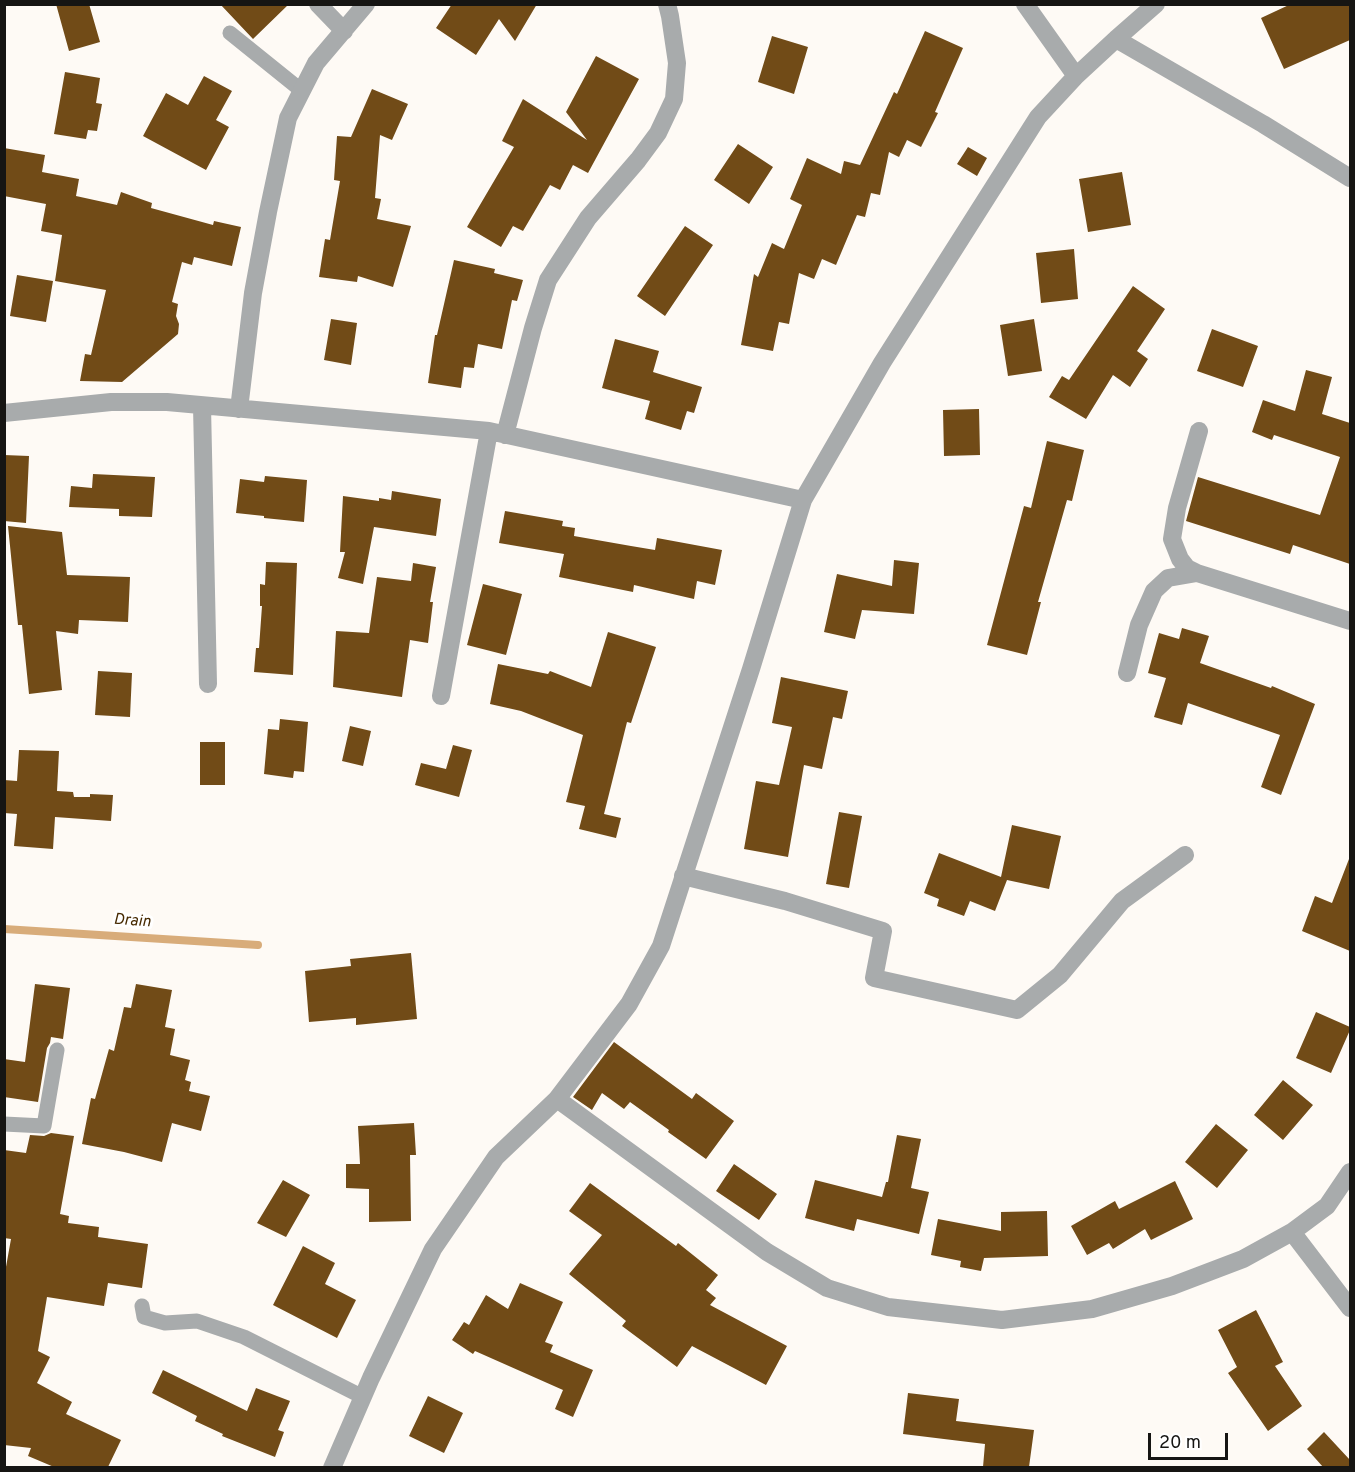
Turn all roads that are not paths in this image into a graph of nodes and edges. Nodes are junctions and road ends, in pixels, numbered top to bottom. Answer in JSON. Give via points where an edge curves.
{"nodes":[{"id":1,"x":318,"y":4,"type":"edge"},
{"id":2,"x":366,"y":4,"type":"edge"},
{"id":3,"x":667,"y":4,"type":"edge"},
{"id":4,"x":1025,"y":4,"type":"edge"},
{"id":5,"x":1156,"y":4,"type":"edge"},
{"id":6,"x":344,"y":30,"type":"junction"},
{"id":7,"x":230,"y":33,"type":"dead end"},
{"id":8,"x":1116,"y":39,"type":"junction"},
{"id":9,"x":1076,"y":76,"type":"junction"},
{"id":10,"x":302,"y":91,"type":"junction"},
{"id":11,"x":1350,"y":178,"type":"edge"},
{"id":12,"x":202,"y":406,"type":"junction"},
{"id":13,"x":239,"y":409,"type":"junction"},
{"id":14,"x":4,"y":413,"type":"edge"},
{"id":15,"x":1199,"y":432,"type":"dead end"},
{"id":16,"x":497,"y":433,"type":"junction"},
{"id":17,"x":803,"y":500,"type":"junction"},
{"id":18,"x":1197,"y":573,"type":"junction"},
{"id":19,"x":1350,"y":621,"type":"edge"},
{"id":20,"x":1127,"y":673,"type":"dead end"},
{"id":21,"x":208,"y":684,"type":"dead end"},
{"id":22,"x":441,"y":696,"type":"dead end"},
{"id":23,"x":1185,"y":855,"type":"dead end"},
{"id":24,"x":683,"y":876,"type":"junction"},
{"id":25,"x":57,"y":1050,"type":"dead end"},
{"id":26,"x":557,"y":1099,"type":"junction"},
{"id":27,"x":4,"y":1124,"type":"edge"},
{"id":28,"x":1350,"y":1172,"type":"edge"},
{"id":29,"x":1292,"y":1232,"type":"junction"},
{"id":30,"x":142,"y":1306,"type":"dead end"},
{"id":31,"x":1350,"y":1308,"type":"edge"},
{"id":32,"x":363,"y":1397,"type":"junction"},
{"id":33,"x":332,"y":1467,"type":"edge"}],
"edges":[{"from":1,"to":6,"type":"street"},
{"from":2,"to":6,"type":"street"},
{"from":3,"to":16,"type":"street","via":[[677,63],[674,99],[658,133],[588,218],[548,280]]},
{"from":4,"to":9,"type":"street"},
{"from":5,"to":8,"type":"street"},
{"from":6,"to":10,"type":"street","via":[[316,63]]},
{"from":7,"to":10,"type":"lane"},
{"from":8,"to":9,"type":"street"},
{"from":8,"to":11,"type":"street"},
{"from":9,"to":17,"type":"street","via":[[1038,117],[882,363]]},
{"from":10,"to":13,"type":"street","via":[[288,118],[268,212],[253,293]]},
{"from":12,"to":13,"type":"street"},
{"from":12,"to":14,"type":"street","via":[[111,402]]},
{"from":12,"to":21,"type":"street"},
{"from":13,"to":16,"type":"street"},
{"from":15,"to":18,"type":"street","via":[[1172,539],[1180,559]]},
{"from":16,"to":17,"type":"street"},
{"from":16,"to":22,"type":"street"},
{"from":17,"to":24,"type":"street"},
{"from":18,"to":19,"type":"street"},
{"from":18,"to":20,"type":"street","via":[[1168,578],[1154,591],[1139,625]]},
{"from":23,"to":24,"type":"street","via":[[1122,901],[1060,975],[1017,1010],[874,978],[883,931]]},
{"from":24,"to":26,"type":"street","via":[[661,946],[629,1004]]},
{"from":25,"to":27,"type":"lane","via":[[44,1126]]},
{"from":26,"to":29,"type":"street","via":[[767,1252],[827,1288],[888,1307],[1002,1320],[1092,1309],[1172,1286],[1243,1259]]},
{"from":26,"to":32,"type":"street","via":[[496,1157],[433,1249]]},
{"from":28,"to":29,"type":"street","via":[[1327,1206]]},
{"from":29,"to":31,"type":"street"},
{"from":30,"to":32,"type":"lane","via":[[144,1317],[165,1323],[197,1321],[244,1337]]},
{"from":32,"to":33,"type":"street"}]}
